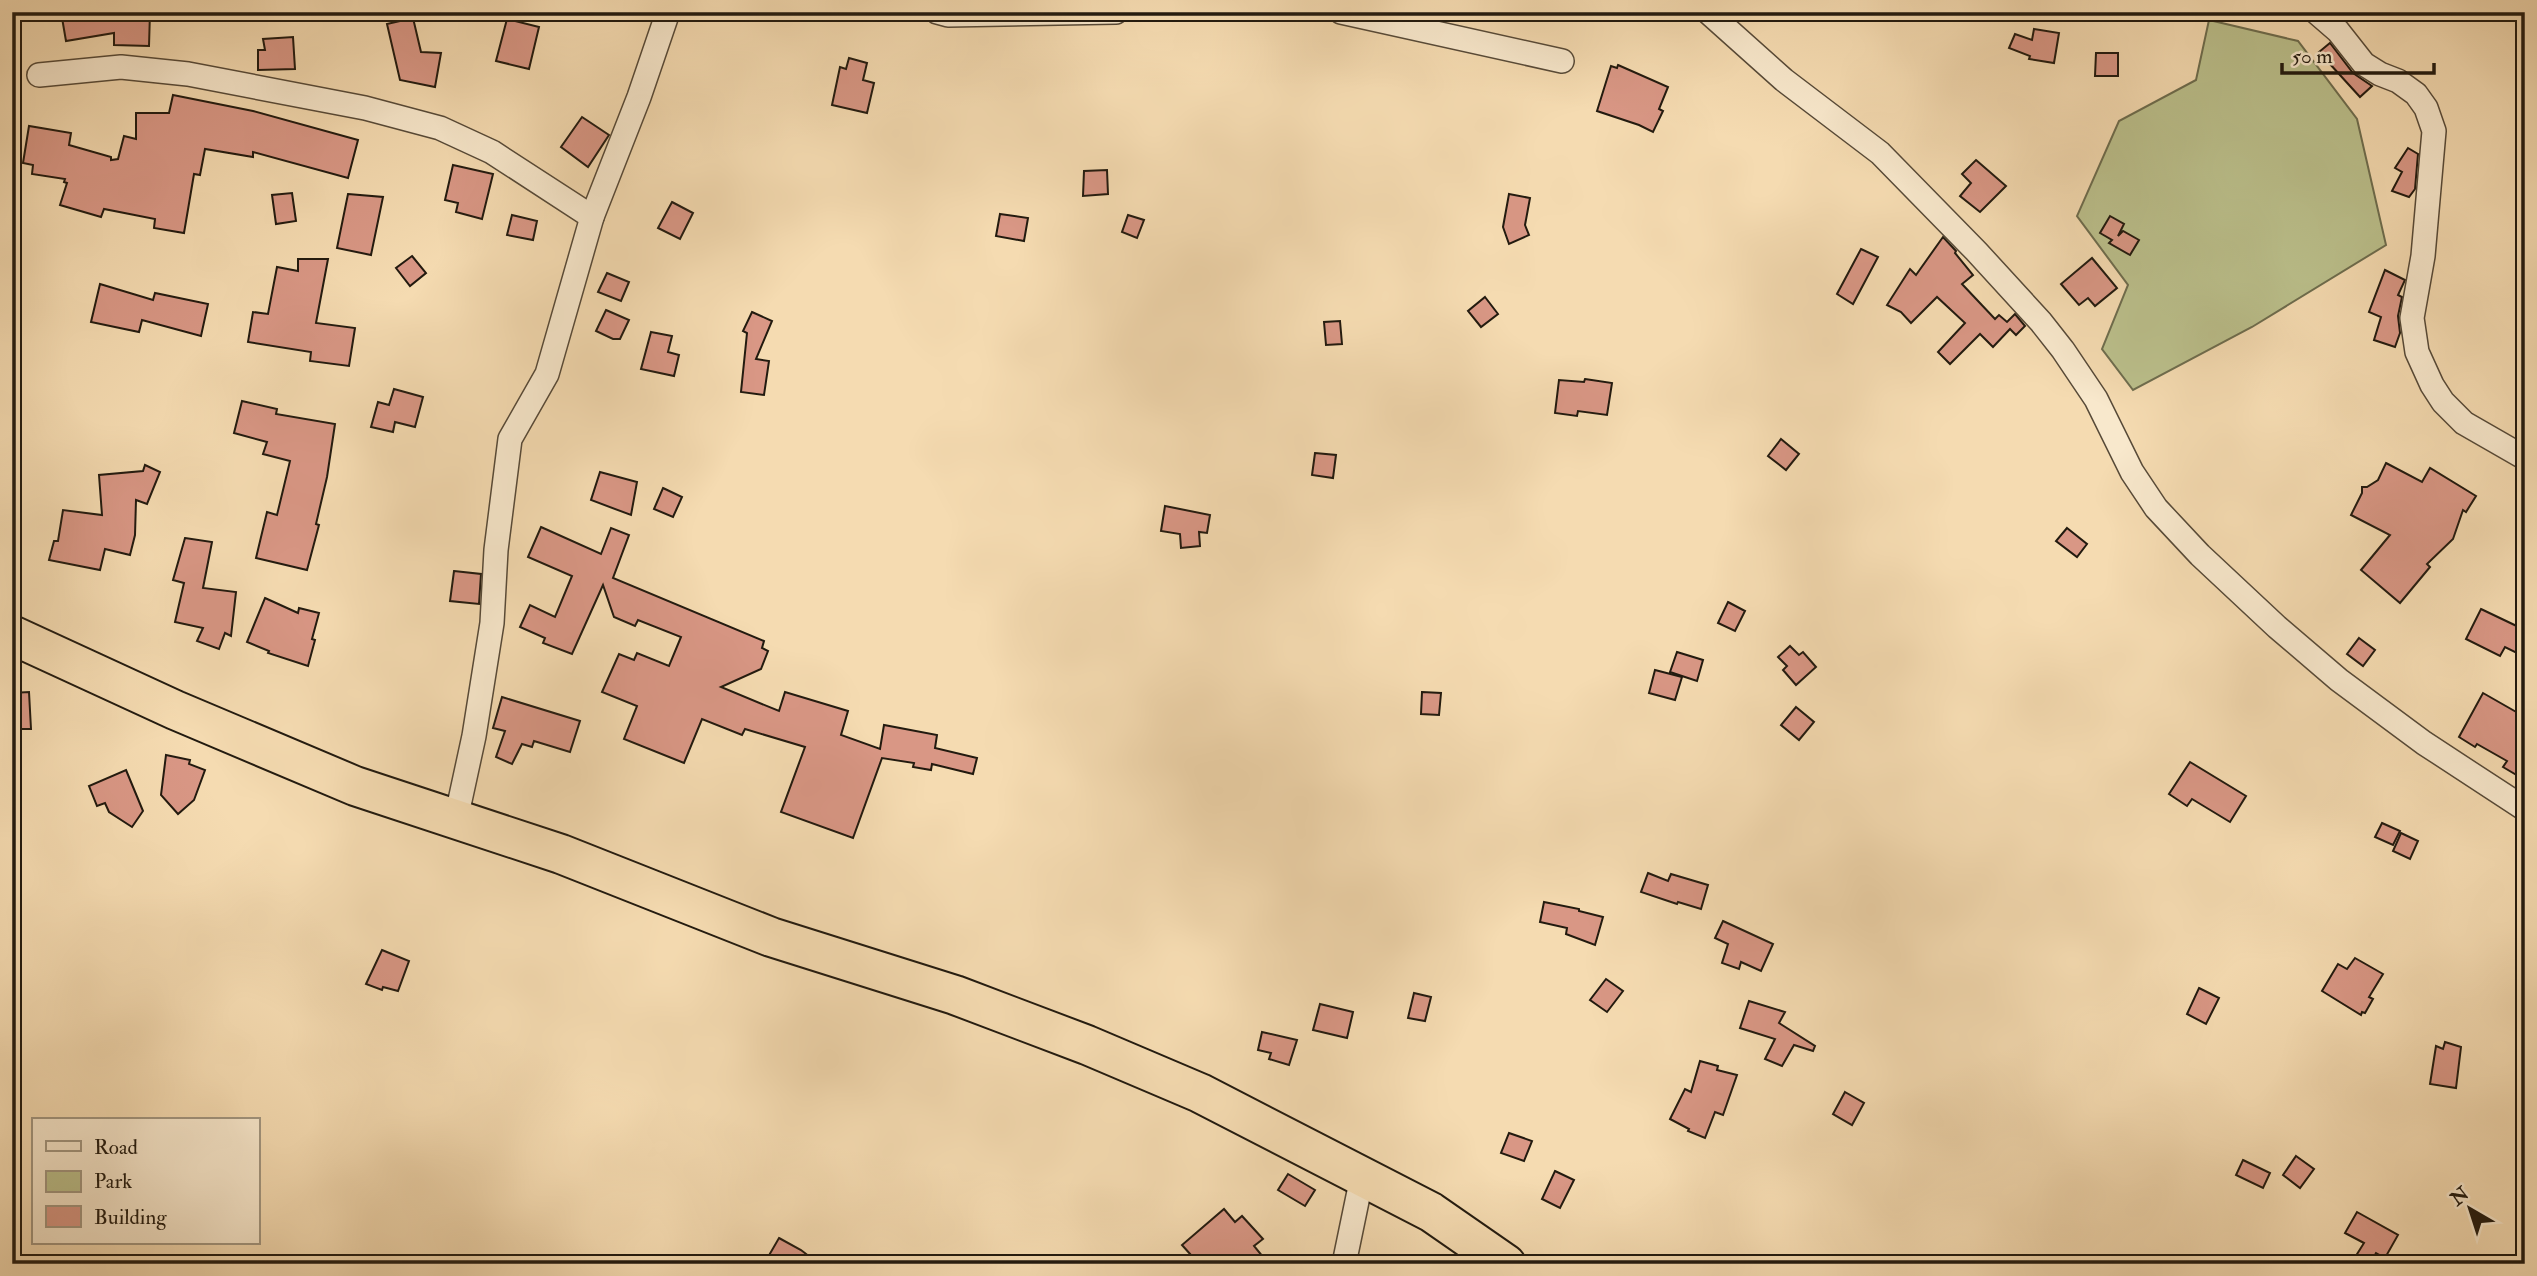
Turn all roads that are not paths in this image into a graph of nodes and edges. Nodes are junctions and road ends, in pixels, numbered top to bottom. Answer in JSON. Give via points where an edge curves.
{"nodes":[{"id":1,"x":668,"y":12,"type":"edge"},
{"id":2,"x":937,"y":12,"type":"edge"},
{"id":3,"x":1116,"y":12,"type":"edge"},
{"id":4,"x":1341,"y":12,"type":"edge"},
{"id":5,"x":1708,"y":12,"type":"edge"},
{"id":6,"x":2316,"y":12,"type":"edge"},
{"id":7,"x":1562,"y":61,"type":"dead end"},
{"id":8,"x":39,"y":75,"type":"dead end"},
{"id":9,"x":592,"y":217,"type":"junction"},
{"id":10,"x":2525,"y":458,"type":"edge"},
{"id":11,"x":12,"y":635,"type":"edge"},
{"id":12,"x":2525,"y":809,"type":"edge"},
{"id":13,"x":456,"y":819,"type":"junction"},
{"id":14,"x":1362,"y":1177,"type":"junction"},
{"id":15,"x":1344,"y":1264,"type":"edge"},
{"id":16,"x":1506,"y":1264,"type":"edge"}],
"edges":[{"from":1,"to":9,"type":"street"},
{"from":2,"to":3,"type":"street"},
{"from":4,"to":7,"type":"street"},
{"from":5,"to":12,"type":"street","via":[[1784,80],[1880,153],[2041,322],[2096,399],[2156,508],[2200,555],[2339,680]]},
{"from":6,"to":10,"type":"street","via":[[2364,64],[2399,81],[2426,108],[2434,131],[2423,256],[2412,318],[2417,352],[2443,402],[2464,423]]},
{"from":8,"to":9,"type":"street","via":[[121,67],[188,74],[365,108],[440,128],[492,152]]},
{"from":9,"to":13,"type":"street","via":[[547,374],[510,439],[492,623]]},
{"from":11,"to":13,"type":"highway","via":[[355,786]]},
{"from":13,"to":14,"type":"highway","via":[[561,854],[771,937],[954,995],[1087,1045],[1200,1093]]},
{"from":14,"to":15,"type":"street"},
{"from":14,"to":16,"type":"highway","via":[[1431,1212]]}]}
